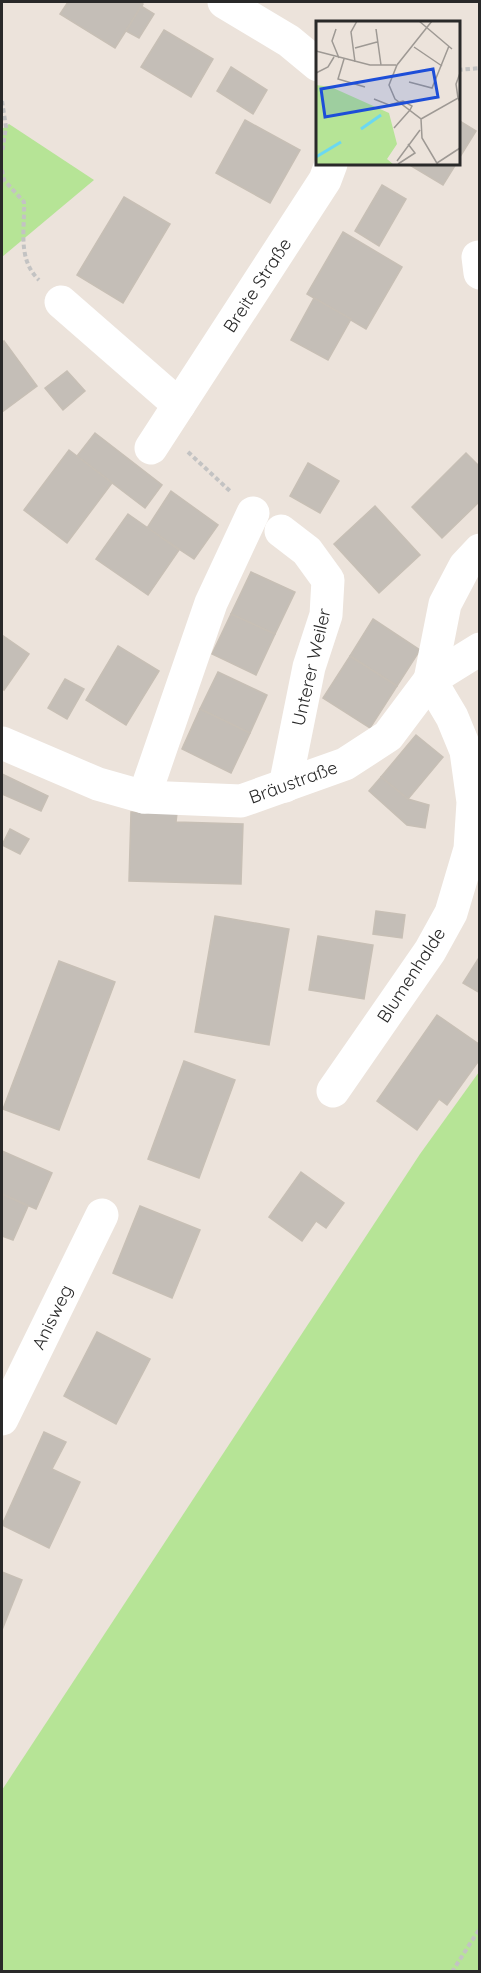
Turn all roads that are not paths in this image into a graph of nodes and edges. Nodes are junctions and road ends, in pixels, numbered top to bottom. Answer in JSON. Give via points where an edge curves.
{"nodes":[{"id":1,"x":225,"y":2,"type":"edge"},
{"id":2,"x":316,"y":63,"type":"edge"},
{"id":3,"x":331,"y":165,"type":"edge"},
{"id":4,"x":61,"y":302,"type":"road end"},
{"id":5,"x":253,"y":513,"type":"road end"},
{"id":6,"x":281,"y":531,"type":"dead end"},
{"id":7,"x":480,"y":550,"type":"edge"},
{"id":8,"x":480,"y":649,"type":"edge"},
{"id":9,"x":430,"y":680,"type":"junction"},
{"id":10,"x":2,"y":742,"type":"edge"},
{"id":11,"x":285,"y":786,"type":"junction"},
{"id":12,"x":144,"y":797,"type":"junction"},
{"id":13,"x":333,"y":1091,"type":"dead end"},
{"id":14,"x":102,"y":1215,"type":"dead end"},
{"id":15,"x":2,"y":1419,"type":"edge"}],
"edges":[{"from":1,"to":2,"type":"street","via":[[289,41]]},
{"from":3,"to":4,"type":"street","name":"Breite Straße","via":[[325,180],[164,427]]},
{"from":5,"to":12,"type":"street","via":[[211,603]]},
{"from":6,"to":11,"type":"street","name":"Unterer Weiler","via":[[308,551],[328,580],[326,615],[309,667]]},
{"from":7,"to":9,"type":"street","via":[[465,566],[445,603]]},
{"from":8,"to":9,"type":"street","name":"Bräustraße"},
{"from":9,"to":11,"type":"street","name":"Bräustraße","via":[[388,736],[345,764]]},
{"from":9,"to":13,"type":"street","name":"Blumenhalde","via":[[466,751],[473,802],[470,849],[451,913],[430,951]]},
{"from":10,"to":12,"type":"street","name":"Bräustraße","via":[[98,784]]},
{"from":11,"to":12,"type":"street","name":"Bräustraße","via":[[241,801]]},
{"from":14,"to":15,"type":"street","name":"Anisweg"}]}
